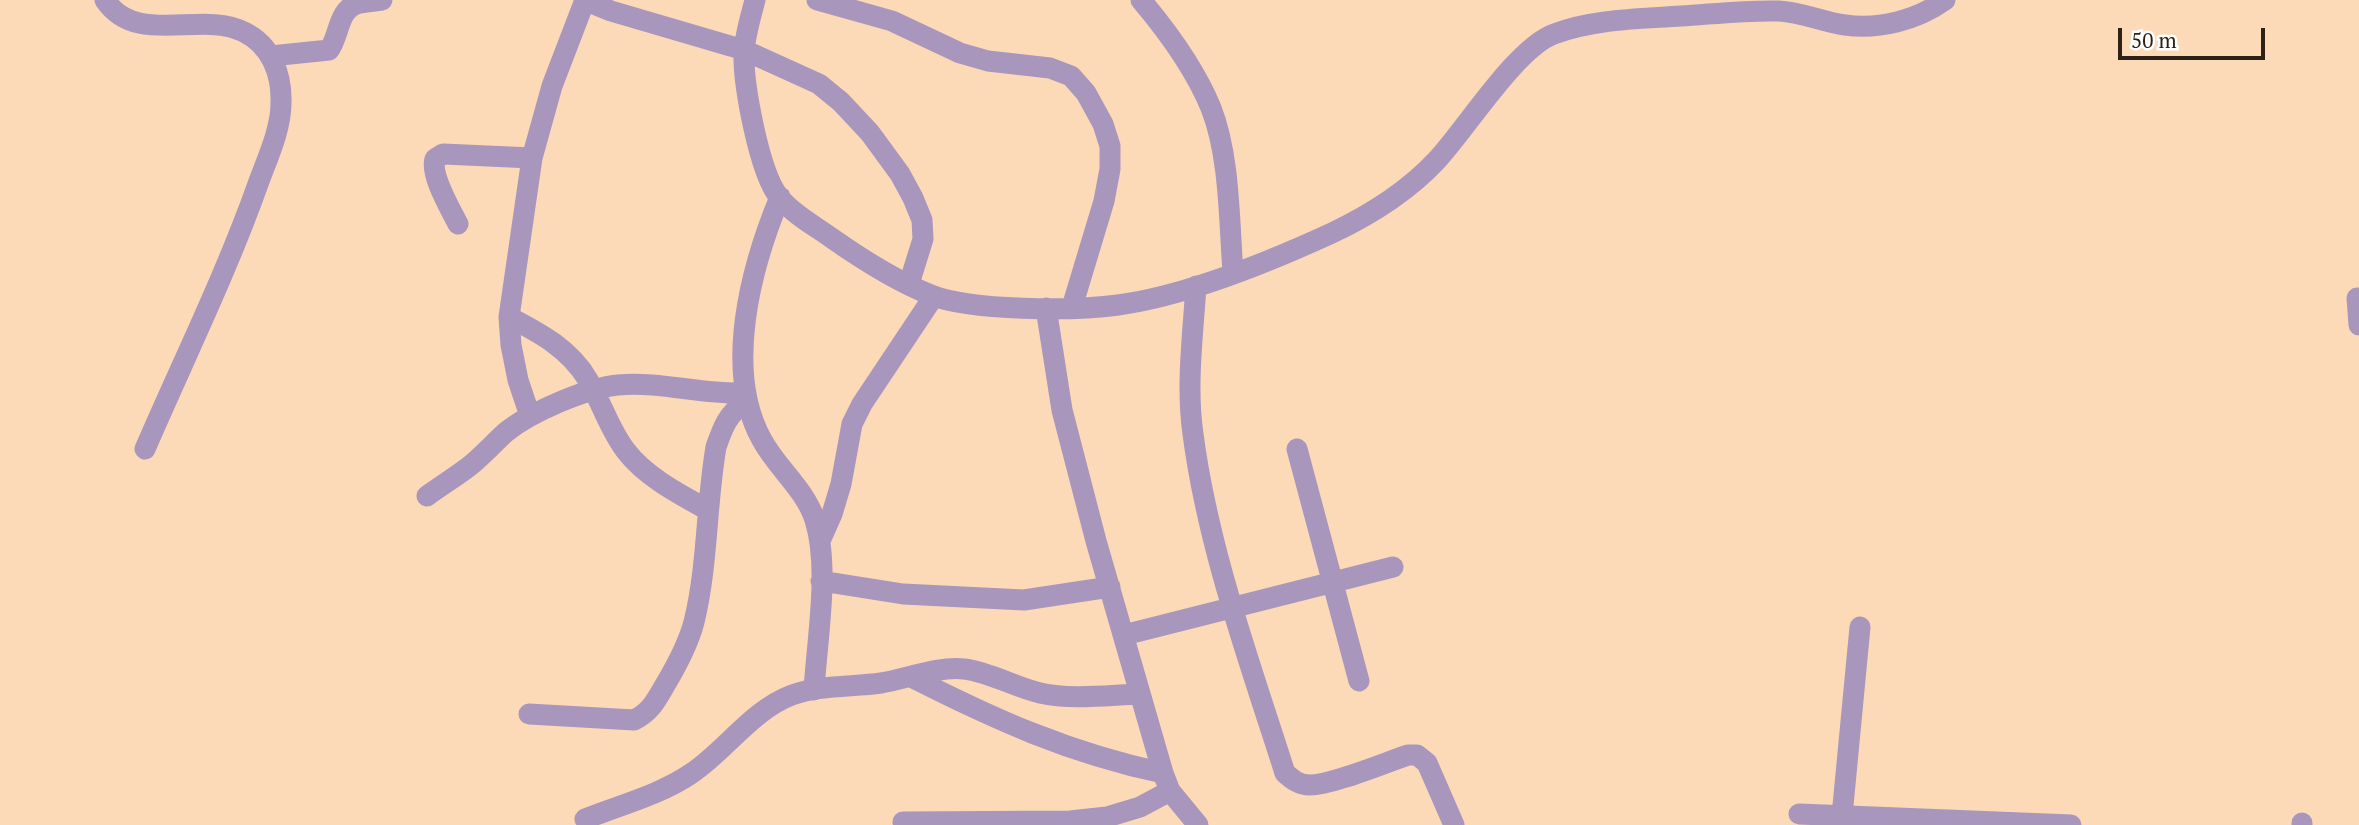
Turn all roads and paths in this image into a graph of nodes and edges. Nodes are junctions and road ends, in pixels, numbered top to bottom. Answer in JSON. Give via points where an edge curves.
{"nodes":[{"id":1,"x":105,"y":0,"type":"edge"},
{"id":2,"x":382,"y":0,"type":"edge"},
{"id":3,"x":584,"y":0,"type":"edge"},
{"id":4,"x":755,"y":0,"type":"edge"},
{"id":5,"x":817,"y":0,"type":"edge"},
{"id":6,"x":1142,"y":0,"type":"edge"},
{"id":7,"x":1945,"y":0,"type":"edge"},
{"id":8,"x":613,"y":6,"type":"edge"},
{"id":9,"x":1785,"y":6,"type":"edge"},
{"id":10,"x":744,"y":50,"type":"junction"},
{"id":11,"x":271,"y":56,"type":"junction"},
{"id":12,"x":532,"y":158,"type":"junction"},
{"id":13,"x":780,"y":197,"type":"junction"},
{"id":14,"x":458,"y":224,"type":"dead end"},
{"id":15,"x":1233,"y":272,"type":"junction"},
{"id":16,"x":909,"y":284,"type":"junction"},
{"id":17,"x":1196,"y":285,"type":"junction"},
{"id":18,"x":934,"y":296,"type":"junction"},
{"id":19,"x":2357,"y":298,"type":"dead end"},
{"id":20,"x":1072,"y":307,"type":"junction"},
{"id":21,"x":1046,"y":308,"type":"junction"},
{"id":22,"x":509,"y":317,"type":"junction"},
{"id":23,"x":2359,"y":325,"type":"edge"},
{"id":24,"x":592,"y":389,"type":"junction"},
{"id":25,"x":746,"y":397,"type":"junction"},
{"id":26,"x":530,"y":416,"type":"junction"},
{"id":27,"x":145,"y":449,"type":"dead end"},
{"id":28,"x":1297,"y":449,"type":"dead end"},
{"id":29,"x":427,"y":496,"type":"dead end"},
{"id":30,"x":708,"y":510,"type":"junction"},
{"id":31,"x":820,"y":541,"type":"junction"},
{"id":32,"x":1393,"y":567,"type":"dead end"},
{"id":33,"x":821,"y":581,"type":"junction"},
{"id":34,"x":1331,"y":582,"type":"junction"},
{"id":35,"x":1110,"y":587,"type":"junction"},
{"id":36,"x":1232,"y":607,"type":"junction"},
{"id":37,"x":1860,"y":627,"type":"dead end"},
{"id":38,"x":1124,"y":635,"type":"junction"},
{"id":39,"x":911,"y":677,"type":"junction"},
{"id":40,"x":1359,"y":681,"type":"dead end"},
{"id":41,"x":814,"y":690,"type":"junction"},
{"id":42,"x":1140,"y":694,"type":"junction"},
{"id":43,"x":529,"y":714,"type":"dead end"},
{"id":44,"x":1166,"y":782,"type":"junction"},
{"id":45,"x":1799,"y":814,"type":"dead end"},
{"id":46,"x":1842,"y":816,"type":"junction"},
{"id":47,"x":585,"y":818,"type":"dead end"},
{"id":48,"x":1905,"y":821,"type":"edge"},
{"id":49,"x":902,"y":822,"type":"dead end"},
{"id":50,"x":1999,"y":823,"type":"edge"},
{"id":51,"x":1198,"y":825,"type":"edge"},
{"id":52,"x":1454,"y":825,"type":"edge"},
{"id":53,"x":2071,"y":825,"type":"edge"}],
"edges":[{"from":1,"to":11,"type":"street","via":[[119,16],[134,23],[223,25],[242,31],[260,41]]},
{"from":2,"to":11,"type":"street","via":[[347,10],[328,50]]},
{"from":3,"to":8,"type":"street"},
{"from":3,"to":12,"type":"street","via":[[552,86]]},
{"from":4,"to":10,"type":"street"},
{"from":5,"to":20,"type":"street","via":[[880,17],[979,59],[1050,68],[1071,76],[1086,93],[1110,146],[1110,169]]},
{"from":6,"to":15,"type":"street","via":[[1199,81],[1212,110],[1224,159]]},
{"from":7,"to":9,"type":"street","via":[[1902,21],[1871,27],[1846,25]]},
{"from":8,"to":10,"type":"street"},
{"from":9,"to":15,"type":"street","via":[[1627,20],[1551,34],[1515,64],[1436,162],[1395,197],[1333,232]]},
{"from":10,"to":13,"type":"street","via":[[758,142]]},
{"from":10,"to":16,"type":"street","via":[[819,84],[870,133],[892,164],[922,220],[923,239]]},
{"from":11,"to":27,"type":"street","via":[[282,104],[275,138]]},
{"from":12,"to":14,"type":"street","via":[[443,154],[435,159],[435,176]]},
{"from":12,"to":22,"type":"street"},
{"from":13,"to":16,"type":"street","via":[[862,259]]},
{"from":13,"to":25,"type":"street","via":[[753,276],[743,343]]},
{"from":15,"to":17,"type":"street"},
{"from":16,"to":18,"type":"street"},
{"from":17,"to":20,"type":"street","via":[[1116,306]]},
{"from":17,"to":36,"type":"street","via":[[1192,432]]},
{"from":18,"to":21,"type":"street","via":[[978,305]]},
{"from":18,"to":31,"type":"street","via":[[852,424],[841,484]]},
{"from":19,"to":23,"type":"street"},
{"from":20,"to":21,"type":"street"},
{"from":21,"to":35,"type":"street","via":[[1062,410]]},
{"from":22,"to":24,"type":"street","via":[[566,352]]},
{"from":22,"to":26,"type":"street","via":[[513,357]]},
{"from":24,"to":25,"type":"street","via":[[657,384]]},
{"from":24,"to":26,"type":"street"},
{"from":24,"to":30,"type":"street","via":[[627,452],[677,493]]},
{"from":25,"to":30,"type":"street","via":[[724,424],[716,447]]},
{"from":25,"to":31,"type":"street","via":[[751,420],[803,496]]},
{"from":26,"to":29,"type":"street"},
{"from":28,"to":34,"type":"street"},
{"from":30,"to":43,"type":"street","via":[[693,625],[654,705],[634,720]]},
{"from":31,"to":33,"type":"street"},
{"from":32,"to":34,"type":"street"},
{"from":33,"to":35,"type":"street","via":[[902,594],[1024,600]]},
{"from":33,"to":41,"type":"street"},
{"from":34,"to":36,"type":"street"},
{"from":34,"to":40,"type":"street"},
{"from":35,"to":38,"type":"street"},
{"from":36,"to":38,"type":"street"},
{"from":36,"to":52,"type":"street","via":[[1285,773],[1296,783],[1311,785],[1417,755],[1427,762]]},
{"from":37,"to":46,"type":"street"},
{"from":38,"to":42,"type":"street"},
{"from":39,"to":41,"type":"street"},
{"from":39,"to":42,"type":"street","via":[[964,669],[1044,694]]},
{"from":39,"to":44,"type":"street","via":[[990,717]]},
{"from":41,"to":47,"type":"street","via":[[775,703],[719,753],[671,786]]},
{"from":42,"to":44,"type":"street"},
{"from":44,"to":49,"type":"street","via":[[1140,807],[1107,817]]},
{"from":44,"to":51,"type":"street"},
{"from":45,"to":46,"type":"street"},
{"from":46,"to":48,"type":"street"},
{"from":48,"to":50,"type":"street"},
{"from":50,"to":53,"type":"street"}]}
